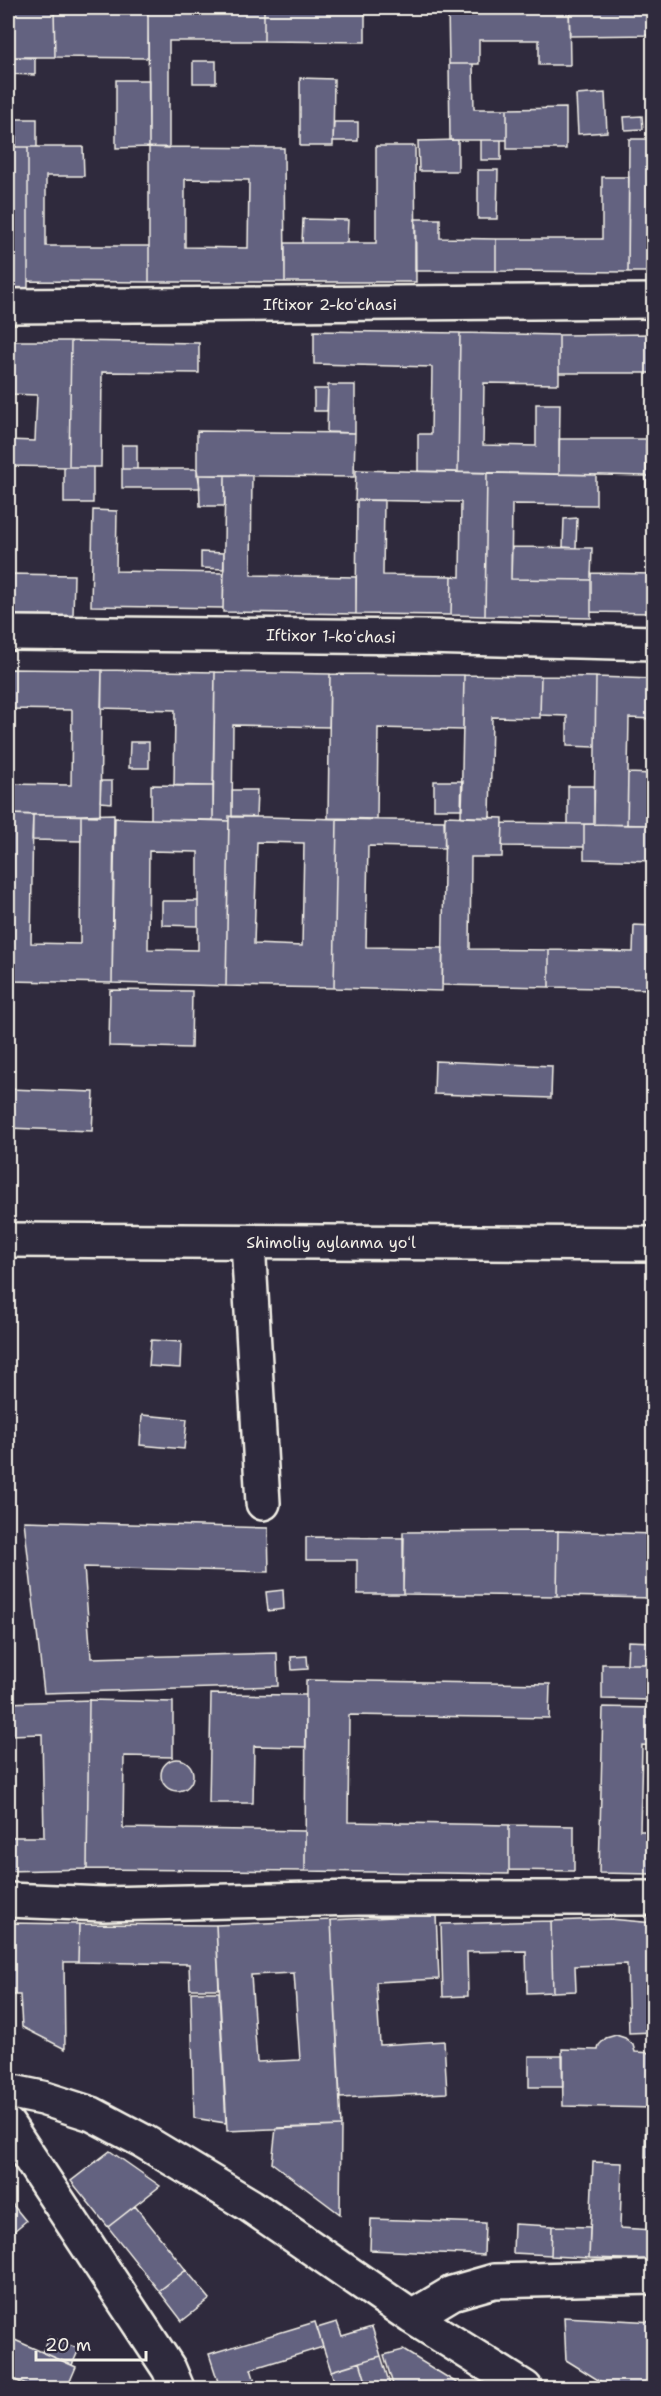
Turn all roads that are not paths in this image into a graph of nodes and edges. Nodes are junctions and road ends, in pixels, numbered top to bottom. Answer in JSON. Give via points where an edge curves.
{"nodes":[{"id":1,"x":654,"y":302,"type":"edge"},
{"id":2,"x":8,"y":306,"type":"edge"},
{"id":3,"x":8,"y":633,"type":"edge"},
{"id":4,"x":654,"y":643,"type":"edge"},
{"id":5,"x":8,"y":1240,"type":"edge"},
{"id":6,"x":248,"y":1242,"type":"junction"},
{"id":7,"x":654,"y":1244,"type":"edge"},
{"id":8,"x":263,"y":1503,"type":"dead end"},
{"id":9,"x":654,"y":1898,"type":"edge"},
{"id":10,"x":8,"y":1900,"type":"edge"},
{"id":11,"x":8,"y":2091,"type":"edge"},
{"id":12,"x":8,"y":2125,"type":"edge"},
{"id":13,"x":654,"y":2277,"type":"edge"},
{"id":14,"x":412,"y":2317,"type":"junction"},
{"id":15,"x":177,"y":2388,"type":"edge"},
{"id":16,"x":525,"y":2388,"type":"edge"}],
"edges":[{"from":1,"to":2,"type":"street","name":"Iftixor 2-koʻchasi"},
{"from":3,"to":4,"type":"street","name":"Iftixor 1-koʻchasi"},
{"from":5,"to":6,"type":"street","name":"Shimoliy aylanma yoʻl"},
{"from":6,"to":7,"type":"street","name":"Shimoliy aylanma yoʻl"},
{"from":6,"to":8,"type":"street"},
{"from":9,"to":10,"type":"street","via":[[359,1898],[103,1904]]},
{"from":11,"to":14,"type":"street","via":[[92,2114],[142,2141],[251,2206]]},
{"from":12,"to":15,"type":"street"},
{"from":13,"to":14,"type":"street","via":[[494,2281],[452,2293]]},
{"from":14,"to":16,"type":"street"}]}
